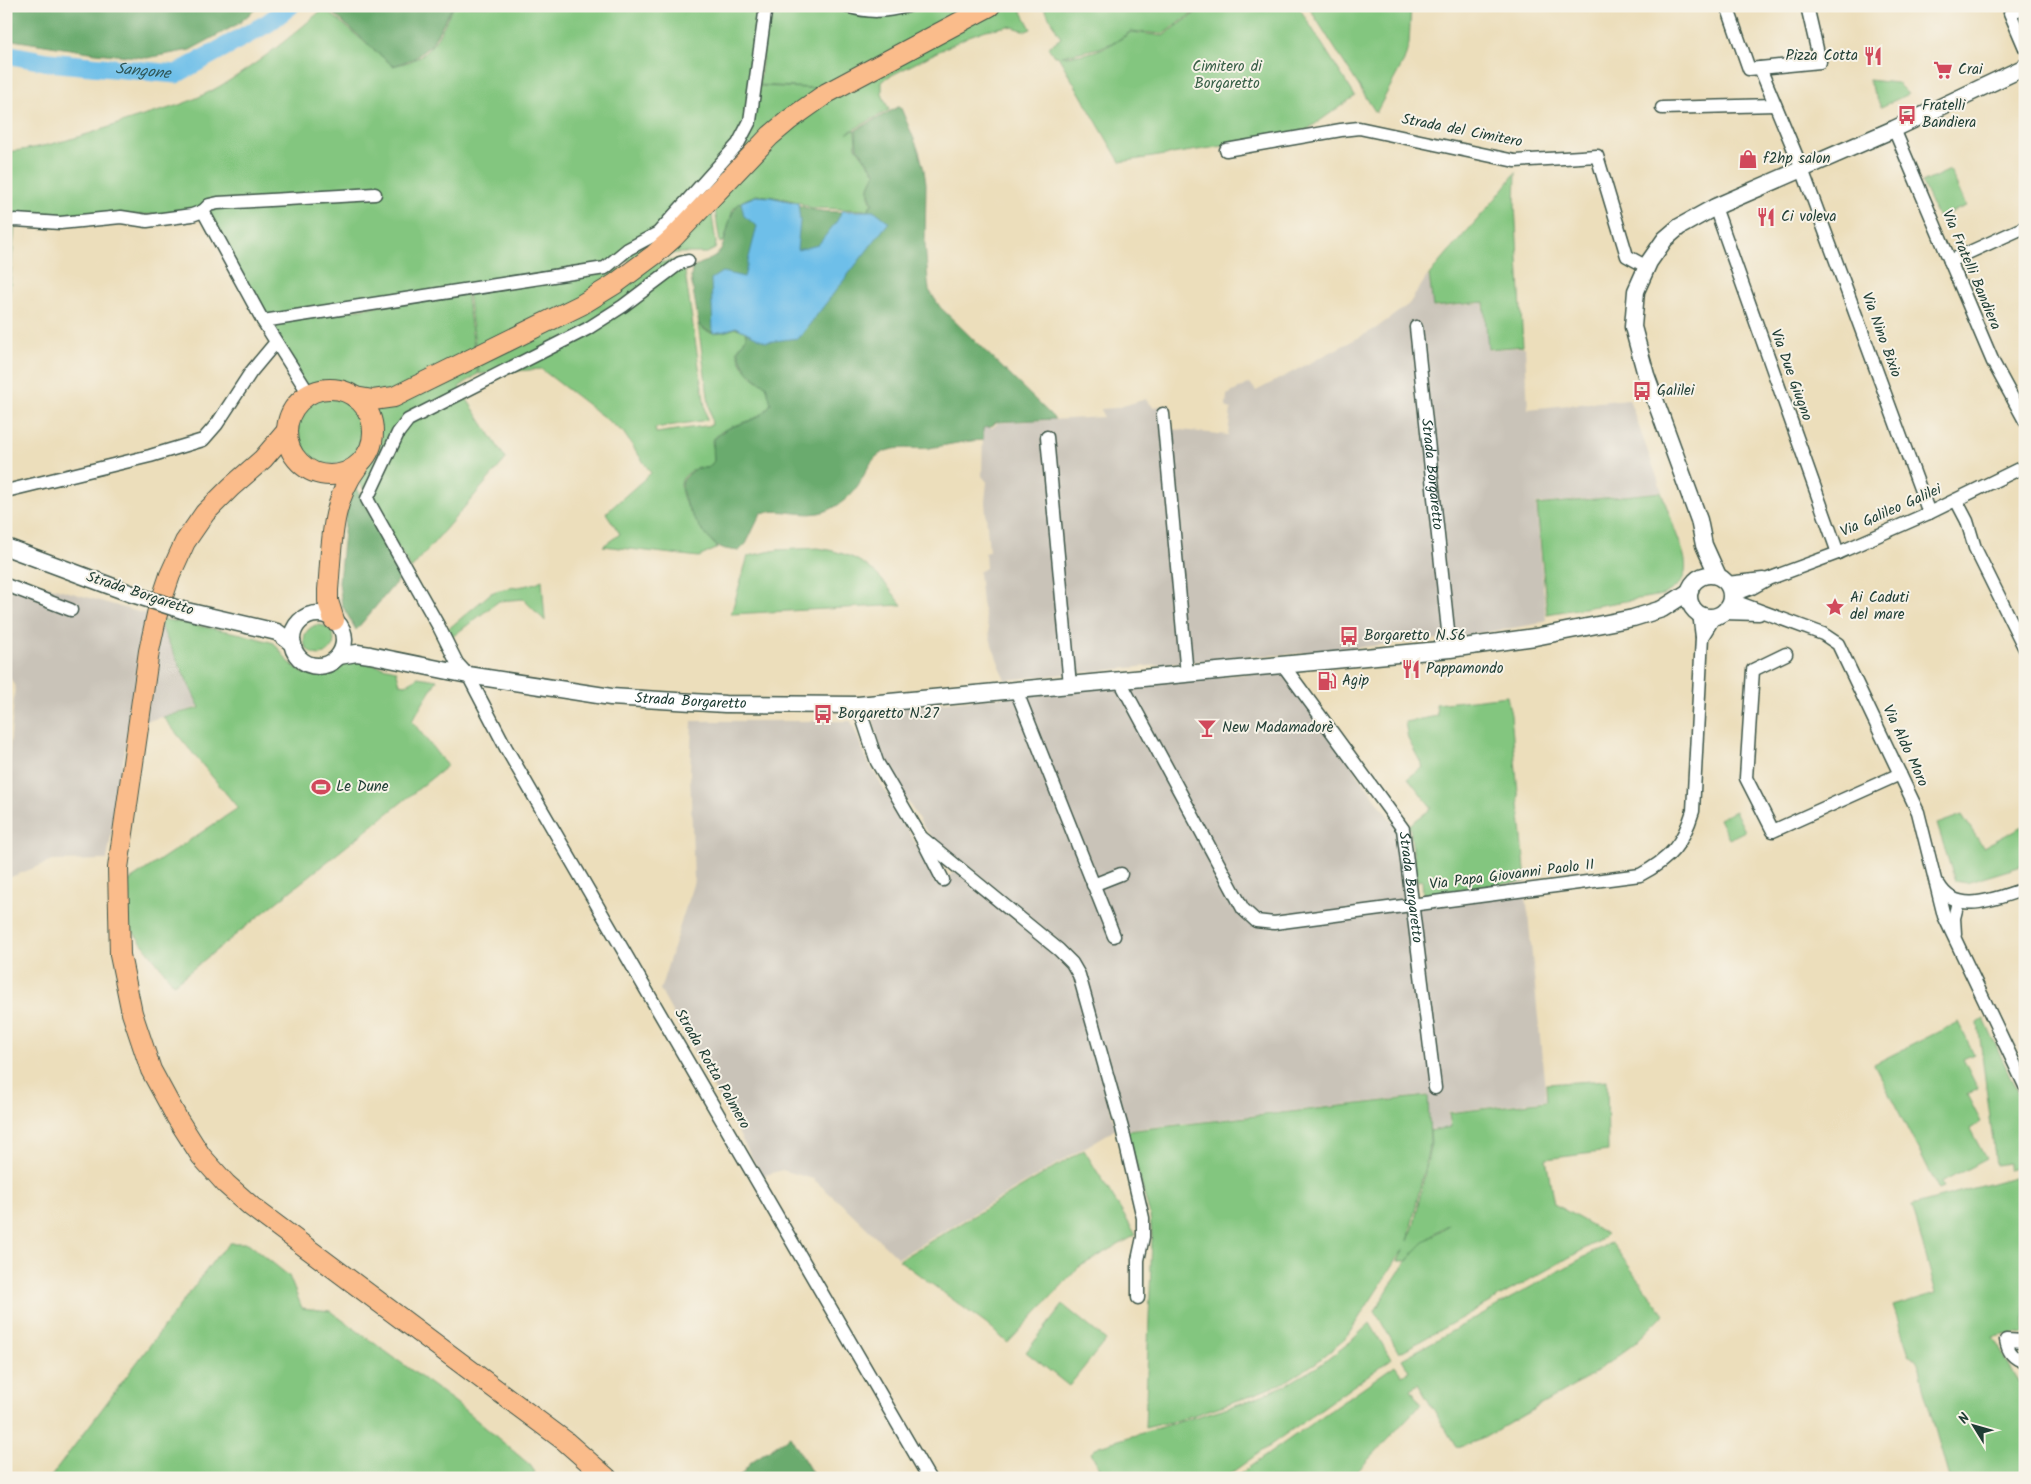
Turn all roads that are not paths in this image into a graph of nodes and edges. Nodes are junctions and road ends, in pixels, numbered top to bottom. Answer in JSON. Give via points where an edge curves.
{"nodes":[{"id":1,"x":766,"y":6,"type":"edge"},
{"id":2,"x":846,"y":6,"type":"edge"},
{"id":3,"x":908,"y":6,"type":"edge"},
{"id":4,"x":990,"y":6,"type":"edge"},
{"id":5,"x":1727,"y":6,"type":"edge"},
{"id":6,"x":1808,"y":6,"type":"edge"},
{"id":7,"x":2025,"y":7,"type":"edge"},
{"id":8,"x":2025,"y":48,"type":"edge"},
{"id":9,"x":2025,"y":67,"type":"edge"},
{"id":10,"x":1760,"y":68,"type":"junction"},
{"id":11,"x":1775,"y":105,"type":"junction"},
{"id":12,"x":1662,"y":108,"type":"dead end"},
{"id":13,"x":1894,"y":128,"type":"junction"},
{"id":14,"x":1226,"y":150,"type":"dead end"},
{"id":15,"x":1802,"y":169,"type":"junction"},
{"id":16,"x":375,"y":194,"type":"dead end"},
{"id":17,"x":1716,"y":207,"type":"junction"},
{"id":18,"x":203,"y":211,"type":"junction"},
{"id":19,"x":6,"y":222,"type":"edge"},
{"id":20,"x":2025,"y":227,"type":"edge"},
{"id":21,"x":688,"y":261,"type":"dead end"},
{"id":22,"x":1950,"y":261,"type":"junction"},
{"id":23,"x":1647,"y":267,"type":"junction"},
{"id":24,"x":263,"y":321,"type":"junction"},
{"id":25,"x":1416,"y":327,"type":"dead end"},
{"id":26,"x":276,"y":342,"type":"junction"},
{"id":27,"x":309,"y":394,"type":"junction"},
{"id":28,"x":355,"y":397,"type":"junction"},
{"id":29,"x":394,"y":397,"type":"junction"},
{"id":30,"x":1162,"y":414,"type":"dead end"},
{"id":31,"x":2025,"y":421,"type":"edge"},
{"id":32,"x":286,"y":432,"type":"junction"},
{"id":33,"x":373,"y":436,"type":"junction"},
{"id":34,"x":1047,"y":437,"type":"dead end"},
{"id":35,"x":299,"y":463,"type":"junction"},
{"id":36,"x":359,"y":464,"type":"junction"},
{"id":37,"x":2025,"y":466,"type":"edge"},
{"id":38,"x":319,"y":474,"type":"junction"},
{"id":39,"x":231,"y":487,"type":"junction"},
{"id":40,"x":6,"y":490,"type":"edge"},
{"id":41,"x":1956,"y":500,"type":"junction"},
{"id":42,"x":335,"y":512,"type":"junction"},
{"id":43,"x":1929,"y":512,"type":"junction"},
{"id":44,"x":1704,"y":545,"type":"junction"},
{"id":45,"x":6,"y":546,"type":"edge"},
{"id":46,"x":1838,"y":553,"type":"junction"},
{"id":47,"x":1768,"y":579,"type":"junction"},
{"id":48,"x":6,"y":585,"type":"edge"},
{"id":49,"x":1694,"y":585,"type":"junction"},
{"id":50,"x":1752,"y":588,"type":"junction"},
{"id":51,"x":328,"y":590,"type":"junction"},
{"id":52,"x":1717,"y":601,"type":"junction"},
{"id":53,"x":1749,"y":607,"type":"junction"},
{"id":54,"x":1662,"y":609,"type":"junction"},
{"id":55,"x":70,"y":610,"type":"dead end"},
{"id":56,"x":1765,"y":614,"type":"junction"},
{"id":57,"x":314,"y":615,"type":"junction"},
{"id":58,"x":334,"y":620,"type":"junction"},
{"id":59,"x":294,"y":637,"type":"junction"},
{"id":60,"x":344,"y":638,"type":"junction"},
{"id":61,"x":1450,"y":649,"type":"junction"},
{"id":62,"x":2025,"y":649,"type":"edge"},
{"id":63,"x":1786,"y":654,"type":"dead end"},
{"id":64,"x":370,"y":655,"type":"junction"},
{"id":65,"x":339,"y":656,"type":"junction"},
{"id":66,"x":1283,"y":665,"type":"junction"},
{"id":67,"x":468,"y":675,"type":"junction"},
{"id":68,"x":1187,"y":675,"type":"junction"},
{"id":69,"x":1120,"y":681,"type":"junction"},
{"id":70,"x":1070,"y":685,"type":"junction"},
{"id":71,"x":1016,"y":690,"type":"junction"},
{"id":72,"x":858,"y":705,"type":"junction"},
{"id":73,"x":1900,"y":774,"type":"junction"},
{"id":74,"x":920,"y":837,"type":"junction"},
{"id":75,"x":1121,"y":874,"type":"dead end"},
{"id":76,"x":943,"y":880,"type":"dead end"},
{"id":77,"x":1936,"y":881,"type":"junction"},
{"id":78,"x":1093,"y":885,"type":"junction"},
{"id":79,"x":2025,"y":889,"type":"edge"},
{"id":80,"x":1958,"y":902,"type":"junction"},
{"id":81,"x":1412,"y":904,"type":"junction"},
{"id":82,"x":1114,"y":936,"type":"dead end"},
{"id":83,"x":1956,"y":940,"type":"junction"},
{"id":84,"x":2025,"y":1086,"type":"edge"},
{"id":85,"x":1435,"y":1088,"type":"dead end"},
{"id":86,"x":1138,"y":1298,"type":"dead end"},
{"id":87,"x":2025,"y":1340,"type":"edge"},
{"id":88,"x":2025,"y":1362,"type":"edge"},
{"id":89,"x":607,"y":1478,"type":"edge"},
{"id":90,"x":929,"y":1478,"type":"edge"}],
"edges":[{"from":1,"to":24,"type":"street","via":[[750,122],[738,144],[658,233],[628,249],[605,268]]},
{"from":2,"to":3,"type":"street","via":[[866,12]]},
{"from":4,"to":29,"type":"main road","via":[[809,104],[770,136],[673,238],[615,284],[581,305]]},
{"from":5,"to":10,"type":"street","via":[[1749,69]]},
{"from":6,"to":10,"type":"street","via":[[1820,62]]},
{"from":7,"to":8,"type":"street","via":[[2010,13]]},
{"from":9,"to":13,"type":"street"},
{"from":10,"to":11,"type":"street","name":"Via Nino Bixio"},
{"from":11,"to":12,"type":"street"},
{"from":11,"to":15,"type":"street","name":"Via Nino Bixio"},
{"from":13,"to":15,"type":"street"},
{"from":13,"to":22,"type":"street","name":"Via Fratelli Bandiera"},
{"from":14,"to":23,"type":"street","name":"Strada del Cimitero","via":[[1359,128],[1515,161],[1597,156],[1627,256]]},
{"from":15,"to":17,"type":"street"},
{"from":15,"to":43,"type":"street","name":"Via Nino Bixio"},
{"from":16,"to":18,"type":"street","via":[[218,203]]},
{"from":17,"to":23,"type":"street","via":[[1679,227],[1665,239]]},
{"from":17,"to":46,"type":"street","name":"Via Due Giugno"},
{"from":18,"to":19,"type":"street","via":[[147,221],[121,217]]},
{"from":18,"to":24,"type":"street"},
{"from":20,"to":22,"type":"street"},
{"from":21,"to":67,"type":"street","name":"Strada Rotta Palmero","via":[[680,262],[587,329],[416,415],[398,432],[367,499],[457,663]]},
{"from":22,"to":31,"type":"street","name":"Via Fratelli Bandiera","via":[[1993,362]]},
{"from":23,"to":44,"type":"street","via":[[1636,291],[1633,328],[1646,375],[1699,520]]},
{"from":24,"to":26,"type":"street"},
{"from":25,"to":61,"type":"street","name":"Strada Borgaretto"},
{"from":26,"to":27,"type":"street"},
{"from":26,"to":40,"type":"street","via":[[250,372],[203,440]]},
{"from":27,"to":28,"type":"main road","via":[[333,389]]},
{"from":27,"to":32,"type":"main road","via":[[293,410]]},
{"from":28,"to":29,"type":"main road","via":[[373,400]]},
{"from":28,"to":33,"type":"main road","via":[[371,418]]},
{"from":29,"to":33,"type":"main road","via":[[377,420]]},
{"from":30,"to":68,"type":"street"},
{"from":32,"to":35,"type":"main road","via":[[292,454]]},
{"from":32,"to":39,"type":"main road","via":[[263,459]]},
{"from":33,"to":36,"type":"main road","via":[[366,456]]},
{"from":34,"to":70,"type":"street"},
{"from":35,"to":38,"type":"main road"},
{"from":35,"to":39,"type":"main road","via":[[270,466]]},
{"from":36,"to":38,"type":"main road","via":[[344,473]]},
{"from":36,"to":42,"type":"main road","via":[[344,486]]},
{"from":37,"to":41,"type":"street","name":"Via Galileo Galilei"},
{"from":38,"to":42,"type":"main road","via":[[329,490]]},
{"from":39,"to":89,"type":"main road","via":[[205,513],[185,542],[170,575],[149,651],[137,728],[118,868],[120,955],[132,1013],[151,1070],[201,1156],[226,1184],[252,1207],[565,1441]]},
{"from":41,"to":43,"type":"street","name":"Via Galileo Galilei"},
{"from":41,"to":62,"type":"street","via":[[1975,548]]},
{"from":42,"to":51,"type":"main road"},
{"from":43,"to":46,"type":"street","name":"Via Galileo Galilei"},
{"from":44,"to":49,"type":"street"},
{"from":44,"to":52,"type":"street"},
{"from":45,"to":59,"type":"street","name":"Strada Borgaretto","bridge":true,"via":[[182,610]]},
{"from":46,"to":47,"type":"street","name":"Via Galileo Galilei"},
{"from":47,"to":50,"type":"street","name":"Via Galileo Galilei"},
{"from":47,"to":52,"type":"street","name":"Via Galileo Galilei"},
{"from":48,"to":55,"type":"street"},
{"from":49,"to":52,"type":"street","via":[[1690,600]]},
{"from":49,"to":52,"type":"street","via":[[1707,575]]},
{"from":49,"to":54,"type":"street","name":"Strada Borgaretto"},
{"from":50,"to":52,"type":"street","name":"Via Galileo Galilei"},
{"from":50,"to":53,"type":"street","via":[[1747,598]]},
{"from":51,"to":57,"type":"main road"},
{"from":51,"to":58,"type":"main road"},
{"from":52,"to":53,"type":"street","name":"Via Aldo Moro"},
{"from":52,"to":54,"type":"street","name":"Strada Borgaretto"},
{"from":52,"to":56,"type":"street","name":"Via Aldo Moro"},
{"from":52,"to":81,"type":"street","name":"Via Papa Giovanni Paolo II","via":[[1702,637],[1693,811],[1680,844],[1670,855],[1640,875]]},
{"from":53,"to":56,"type":"street","name":"Via Aldo Moro"},
{"from":54,"to":61,"type":"street","name":"Strada Borgaretto","via":[[1535,637]]},
{"from":56,"to":73,"type":"street","name":"Via Aldo Moro","via":[[1823,634],[1838,644]]},
{"from":57,"to":58,"type":"street"},
{"from":57,"to":59,"type":"street","via":[[301,622]]},
{"from":58,"to":60,"type":"street","via":[[341,627]]},
{"from":59,"to":65,"type":"street","via":[[298,657],[312,666],[326,665]]},
{"from":60,"to":64,"type":"street","name":"Strada Borgaretto"},
{"from":60,"to":65,"type":"street"},
{"from":61,"to":66,"type":"street","name":"Strada Borgaretto"},
{"from":63,"to":73,"type":"street","via":[[1753,670],[1746,778],[1773,831]]},
{"from":64,"to":65,"type":"street","name":"Strada Borgaretto"},
{"from":64,"to":67,"type":"street","name":"Strada Borgaretto"},
{"from":66,"to":68,"type":"street","name":"Strada Borgaretto"},
{"from":66,"to":81,"type":"street","name":"Strada Borgaretto","via":[[1403,829]]},
{"from":67,"to":72,"type":"street","name":"Strada Borgaretto","via":[[611,697],[725,704]]},
{"from":67,"to":90,"type":"street","name":"Strada Rotta Palmero","via":[[506,748]]},
{"from":68,"to":69,"type":"street","name":"Strada Borgaretto"},
{"from":69,"to":70,"type":"street","name":"Strada Borgaretto"},
{"from":69,"to":81,"type":"street","name":"Via Papa Giovanni Paolo II","via":[[1250,917],[1274,923]]},
{"from":70,"to":71,"type":"street","name":"Strada Borgaretto"},
{"from":71,"to":72,"type":"street","name":"Strada Borgaretto"},
{"from":71,"to":78,"type":"street"},
{"from":72,"to":74,"type":"street","via":[[877,762]]},
{"from":73,"to":77,"type":"street","name":"Via Aldo Moro","via":[[1918,812]]},
{"from":74,"to":76,"type":"street"},
{"from":74,"to":86,"type":"street","via":[[1059,950],[1079,976],[1122,1128],[1143,1218]]},
{"from":75,"to":78,"type":"street"},
{"from":77,"to":80,"type":"street","via":[[1942,892]]},
{"from":77,"to":83,"type":"street","name":"Via Aldo Moro","via":[[1944,916]]},
{"from":78,"to":82,"type":"street"},
{"from":79,"to":80,"type":"street","via":[[1975,902]]},
{"from":80,"to":83,"type":"street","name":"Via Aldo Moro","via":[[1954,918]]},
{"from":81,"to":85,"type":"street","name":"Strada Borgaretto"},
{"from":83,"to":84,"type":"street","name":"Via Aldo Moro"},
{"from":87,"to":88,"type":"street","via":[[2006,1340],[2016,1359]]}]}
